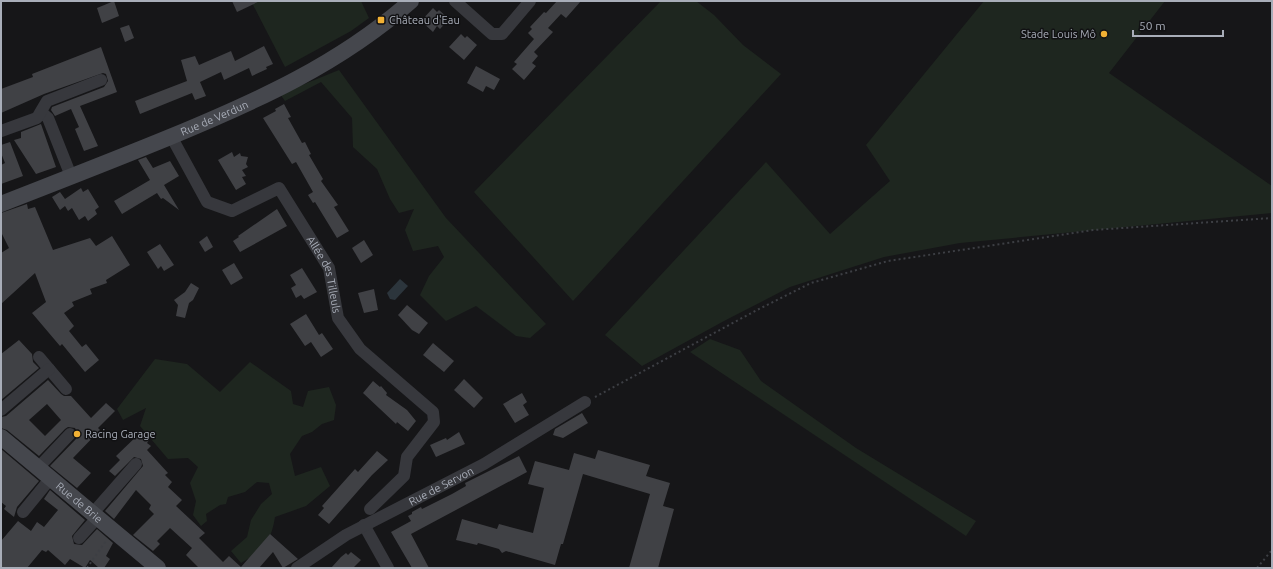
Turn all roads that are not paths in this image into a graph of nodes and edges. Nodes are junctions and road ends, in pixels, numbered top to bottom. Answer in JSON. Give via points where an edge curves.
{"nodes":[{"id":1,"x":412,"y":1,"type":"edge"},
{"id":2,"x":455,"y":1,"type":"edge"},
{"id":3,"x":530,"y":1,"type":"edge"},
{"id":4,"x":101,"y":80,"type":"dead end"},
{"id":5,"x":41,"y":112,"type":"junction"},
{"id":6,"x":1,"y":131,"type":"edge"},
{"id":7,"x":171,"y":136,"type":"junction"},
{"id":8,"x":71,"y":176,"type":"junction"},
{"id":9,"x":1,"y":204,"type":"edge"},
{"id":10,"x":39,"y":357,"type":"dead end"},
{"id":11,"x":49,"y":369,"type":"junction"},
{"id":12,"x":66,"y":389,"type":"dead end"},
{"id":13,"x":585,"y":402,"type":"road end"},
{"id":14,"x":1,"y":410,"type":"edge"},
{"id":15,"x":70,"y":434,"type":"dead end"},
{"id":16,"x":1,"y":437,"type":"edge"},
{"id":17,"x":136,"y":464,"type":"dead end"},
{"id":18,"x":37,"y":469,"type":"junction"},
{"id":19,"x":50,"y":479,"type":"junction"},
{"id":20,"x":370,"y":509,"type":"dead end"},
{"id":21,"x":23,"y":512,"type":"dead end"},
{"id":22,"x":95,"y":515,"type":"junction"},
{"id":23,"x":364,"y":525,"type":"junction"},
{"id":24,"x":79,"y":538,"type":"dead end"},
{"id":25,"x":158,"y":568,"type":"edge"},
{"id":26,"x":297,"y":568,"type":"edge"},
{"id":27,"x":388,"y":568,"type":"edge"}],
"edges":[{"from":1,"to":7,"type":"street","name":"Rue de Verdun","via":[[373,33],[326,64],[236,110]]},
{"from":2,"to":3,"type":"street","via":[[492,34],[502,34]]},
{"from":4,"to":5,"type":"street","via":[[47,101]]},
{"from":5,"to":6,"type":"street","via":[[37,118]]},
{"from":5,"to":8,"type":"street","via":[[48,118]]},
{"from":7,"to":8,"type":"street","name":"Rue de Verdun"},
{"from":7,"to":20,"type":"street","name":"Allée des Tilleuls","via":[[207,202],[232,211],[279,188],[329,268],[338,318],[355,343],[433,412],[434,422],[407,457],[404,476]]},
{"from":8,"to":9,"type":"street","name":"Rue de Verdun"},
{"from":10,"to":11,"type":"street"},
{"from":11,"to":12,"type":"street"},
{"from":11,"to":14,"type":"street"},
{"from":13,"to":23,"type":"street","name":"Rue de Servon","via":[[484,464]]},
{"from":15,"to":18,"type":"street"},
{"from":16,"to":18,"type":"street","name":"Rue de Brie"},
{"from":17,"to":22,"type":"street"},
{"from":18,"to":19,"type":"street","name":"Rue de Brie"},
{"from":19,"to":21,"type":"street"},
{"from":19,"to":22,"type":"street","name":"Rue de Brie"},
{"from":22,"to":24,"type":"street"},
{"from":22,"to":25,"type":"street","name":"Rue de Brie"},
{"from":23,"to":26,"type":"street","name":"Rue de Servon"},
{"from":23,"to":27,"type":"street"}]}
